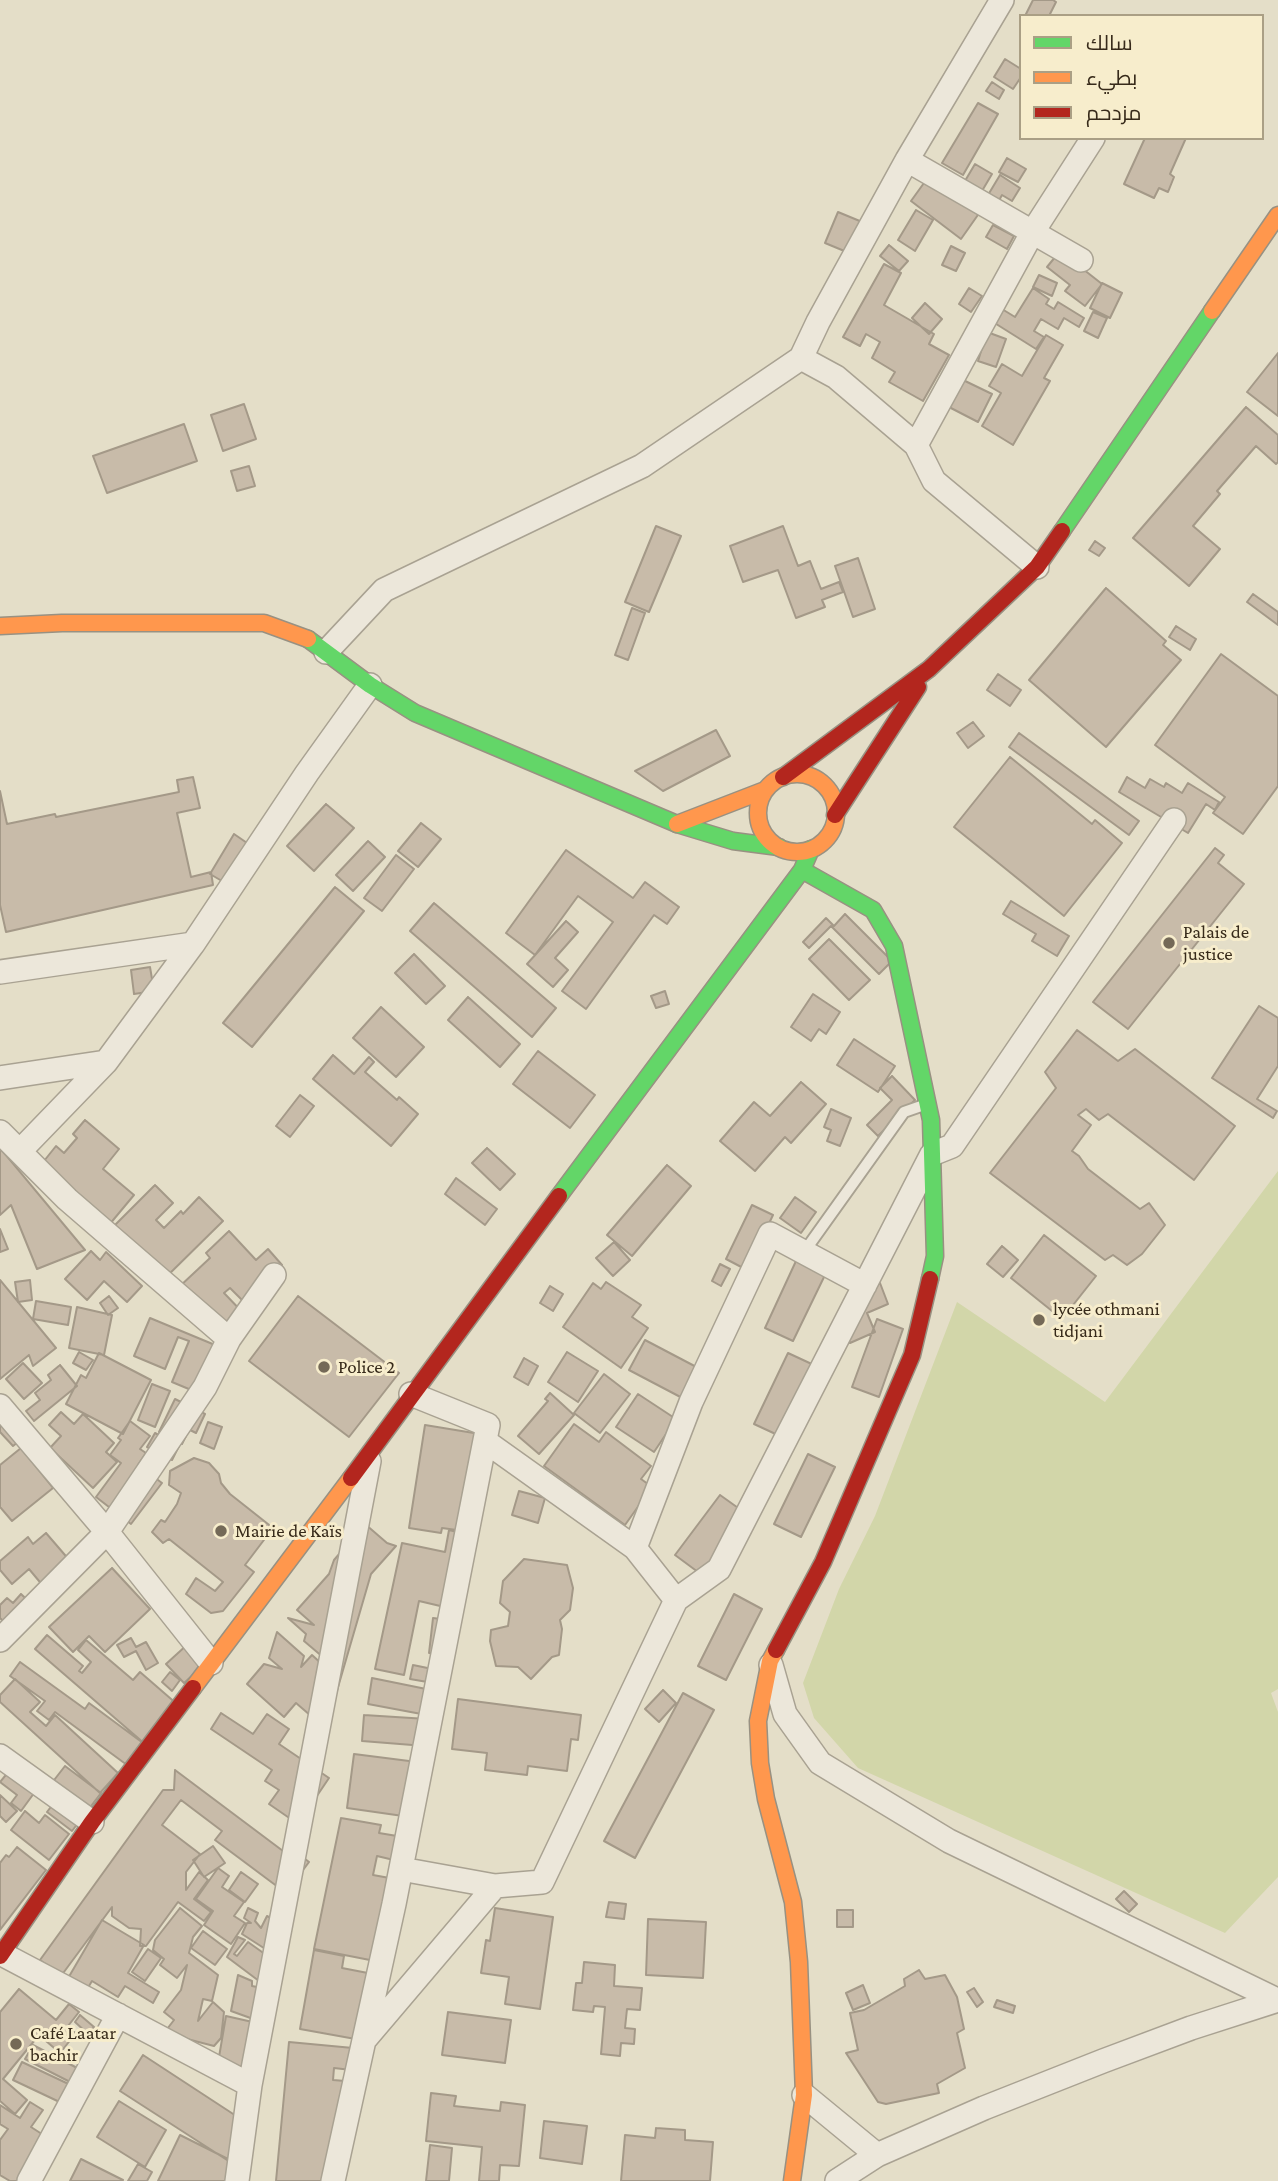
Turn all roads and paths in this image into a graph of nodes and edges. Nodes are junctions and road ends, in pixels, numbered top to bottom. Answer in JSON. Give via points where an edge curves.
{"nodes":[{"id":1,"x":1002,"y":0,"type":"edge"},
{"id":2,"x":1092,"y":140,"type":"edge"},
{"id":3,"x":907,"y":160,"type":"junction"},
{"id":4,"x":1278,"y":215,"type":"edge"},
{"id":5,"x":1032,"y":233,"type":"junction"},
{"id":6,"x":1081,"y":260,"type":"dead end"},
{"id":7,"x":801,"y":358,"type":"junction"},
{"id":8,"x":916,"y":445,"type":"junction"},
{"id":9,"x":1037,"y":567,"type":"junction"},
{"id":10,"x":0,"y":626,"type":"edge"},
{"id":11,"x":326,"y":652,"type":"junction"},
{"id":12,"x":929,"y":669,"type":"junction"},
{"id":13,"x":370,"y":685,"type":"junction"},
{"id":14,"x":783,"y":777,"type":"junction"},
{"id":15,"x":765,"y":790,"type":"junction"},
{"id":16,"x":835,"y":816,"type":"junction"},
{"id":17,"x":1174,"y":820,"type":"dead end"},
{"id":18,"x":677,"y":824,"type":"junction"},
{"id":19,"x":779,"y":848,"type":"junction"},
{"id":20,"x":811,"y":849,"type":"junction"},
{"id":21,"x":802,"y":870,"type":"junction"},
{"id":22,"x":193,"y":944,"type":"junction"},
{"id":23,"x":0,"y":972,"type":"edge"},
{"id":24,"x":106,"y":1062,"type":"junction"},
{"id":25,"x":0,"y":1078,"type":"edge"},
{"id":26,"x":928,"y":1104,"type":"junction"},
{"id":27,"x":0,"y":1132,"type":"edge"},
{"id":28,"x":20,"y":1151,"type":"junction"},
{"id":29,"x":932,"y":1154,"type":"junction"},
{"id":30,"x":804,"y":1252,"type":"junction"},
{"id":31,"x":274,"y":1275,"type":"dead end"},
{"id":32,"x":865,"y":1285,"type":"junction"},
{"id":33,"x":229,"y":1339,"type":"junction"},
{"id":34,"x":411,"y":1394,"type":"junction"},
{"id":35,"x":0,"y":1406,"type":"edge"},
{"id":36,"x":485,"y":1441,"type":"junction"},
{"id":37,"x":371,"y":1451,"type":"junction"},
{"id":38,"x":107,"y":1532,"type":"junction"},
{"id":39,"x":635,"y":1548,"type":"junction"},
{"id":40,"x":676,"y":1600,"type":"junction"},
{"id":41,"x":0,"y":1640,"type":"edge"},
{"id":42,"x":770,"y":1661,"type":"junction"},
{"id":43,"x":211,"y":1663,"type":"junction"},
{"id":44,"x":0,"y":1756,"type":"edge"},
{"id":45,"x":92,"y":1822,"type":"junction"},
{"id":46,"x":401,"y":1869,"type":"junction"},
{"id":47,"x":495,"y":1886,"type":"junction"},
{"id":48,"x":1,"y":1954,"type":"edge"},
{"id":49,"x":1278,"y":2000,"type":"edge"},
{"id":50,"x":118,"y":2015,"type":"junction"},
{"id":51,"x":364,"y":2040,"type":"junction"},
{"id":52,"x":250,"y":2085,"type":"junction"},
{"id":53,"x":804,"y":2095,"type":"junction"},
{"id":54,"x":877,"y":2155,"type":"junction"},
{"id":55,"x":29,"y":2181,"type":"edge"},
{"id":56,"x":237,"y":2181,"type":"edge"},
{"id":57,"x":333,"y":2181,"type":"edge"},
{"id":58,"x":792,"y":2181,"type":"edge"},
{"id":59,"x":838,"y":2181,"type":"edge"}],
"edges":[{"from":1,"to":3,"type":"street"},
{"from":2,"to":5,"type":"street"},
{"from":3,"to":5,"type":"street"},
{"from":3,"to":7,"type":"street"},
{"from":4,"to":9,"type":"main road"},
{"from":5,"to":6,"type":"street"},
{"from":5,"to":8,"type":"street"},
{"from":7,"to":8,"type":"street","via":[[836,377]]},
{"from":7,"to":11,"type":"street","via":[[642,466],[384,590]]},
{"from":8,"to":9,"type":"street","via":[[934,481]]},
{"from":9,"to":12,"type":"main road"},
{"from":10,"to":11,"type":"main road","via":[[264,624],[309,639]]},
{"from":11,"to":13,"type":"main road"},
{"from":12,"to":14,"type":"main road"},
{"from":12,"to":16,"type":"main road"},
{"from":13,"to":18,"type":"main road","via":[[415,713]]},
{"from":13,"to":22,"type":"street"},
{"from":14,"to":15,"type":"main road"},
{"from":14,"to":16,"type":"main road","via":[[804,775],[824,785],[835,804]]},
{"from":15,"to":18,"type":"main road"},
{"from":15,"to":19,"type":"main road","via":[[759,822]]},
{"from":16,"to":20,"type":"main road","via":[[828,836]]},
{"from":17,"to":29,"type":"street","via":[[952,1146]]},
{"from":18,"to":19,"type":"main road","via":[[733,841]]},
{"from":19,"to":20,"type":"main road"},
{"from":20,"to":21,"type":"main road"},
{"from":21,"to":26,"type":"main road","via":[[873,910],[894,946]]},
{"from":21,"to":34,"type":"main road"},
{"from":22,"to":23,"type":"street"},
{"from":22,"to":24,"type":"street"},
{"from":24,"to":25,"type":"street"},
{"from":24,"to":28,"type":"street"},
{"from":26,"to":29,"type":"main road"},
{"from":26,"to":30,"type":"lane","via":[[904,1112]]},
{"from":27,"to":28,"type":"street"},
{"from":28,"to":33,"type":"street","via":[[67,1199]]},
{"from":29,"to":32,"type":"street"},
{"from":29,"to":42,"type":"main road","via":[[935,1256],[912,1355],[824,1562]]},
{"from":30,"to":32,"type":"street"},
{"from":30,"to":39,"type":"street","via":[[770,1234],[691,1402]]},
{"from":31,"to":33,"type":"street"},
{"from":32,"to":40,"type":"street","via":[[719,1569]]},
{"from":33,"to":38,"type":"street","via":[[205,1387]]},
{"from":34,"to":36,"type":"street","via":[[488,1425]]},
{"from":34,"to":37,"type":"main road"},
{"from":35,"to":38,"type":"street"},
{"from":36,"to":39,"type":"street"},
{"from":36,"to":46,"type":"street"},
{"from":37,"to":43,"type":"main road"},
{"from":37,"to":52,"type":"street"},
{"from":38,"to":41,"type":"street"},
{"from":38,"to":43,"type":"street"},
{"from":39,"to":40,"type":"street"},
{"from":40,"to":47,"type":"street","via":[[542,1882]]},
{"from":42,"to":49,"type":"street","via":[[785,1714],[820,1763],[948,1841]]},
{"from":42,"to":53,"type":"main road","via":[[758,1721],[760,1763],[793,1902]]},
{"from":43,"to":45,"type":"main road"},
{"from":44,"to":45,"type":"street"},
{"from":45,"to":48,"type":"main road"},
{"from":46,"to":47,"type":"street"},
{"from":46,"to":51,"type":"street"},
{"from":47,"to":51,"type":"street"},
{"from":48,"to":50,"type":"street"},
{"from":49,"to":54,"type":"street","via":[[1128,2052]]},
{"from":50,"to":52,"type":"street"},
{"from":50,"to":55,"type":"street"},
{"from":51,"to":57,"type":"street"},
{"from":52,"to":56,"type":"street"},
{"from":53,"to":54,"type":"street"},
{"from":53,"to":58,"type":"main road"},
{"from":54,"to":59,"type":"street"}]}
